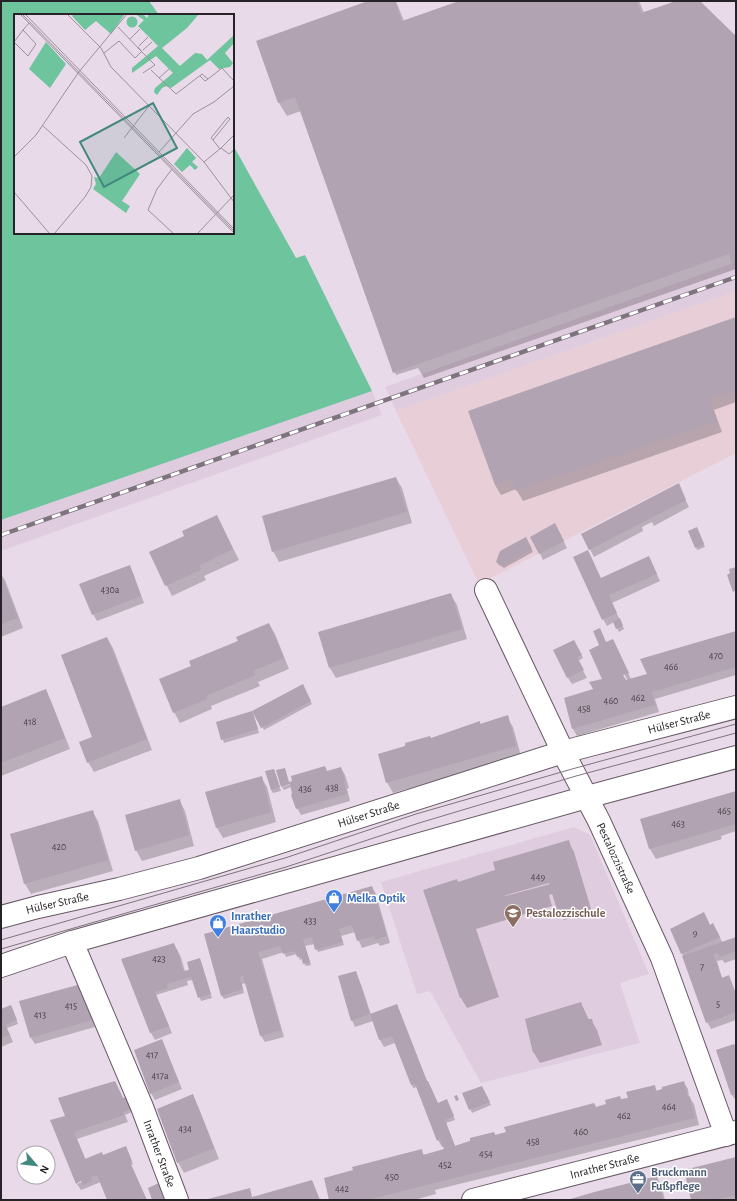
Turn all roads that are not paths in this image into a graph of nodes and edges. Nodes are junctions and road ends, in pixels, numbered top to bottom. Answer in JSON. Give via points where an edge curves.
{"nodes":[{"id":1,"x":486,"y":590,"type":"dead end"},
{"id":2,"x":736,"y":707,"type":"edge"},
{"id":3,"x":563,"y":752,"type":"junction"},
{"id":4,"x":736,"y":757,"type":"edge"},
{"id":5,"x":587,"y":797,"type":"junction"},
{"id":6,"x":1,"y":918,"type":"edge"},
{"id":7,"x":72,"y":942,"type":"junction"},
{"id":8,"x":1,"y":966,"type":"edge"},
{"id":9,"x":731,"y":1133,"type":"edge"},
{"id":10,"x":177,"y":1200,"type":"edge"},
{"id":11,"x":473,"y":1200,"type":"edge"}],
"edges":[{"from":1,"to":3,"type":"street","name":"Pestalozzistraße"},
{"from":2,"to":3,"type":"street","name":"Hülser Straße"},
{"from":3,"to":5,"type":"street","name":"Pestalozzistraße"},
{"from":3,"to":6,"type":"street","name":"Hülser Straße","via":[[199,868]]},
{"from":4,"to":5,"type":"street"},
{"from":5,"to":7,"type":"street"},
{"from":5,"to":9,"type":"street","name":"Pestalozzistraße","via":[[662,958]]},
{"from":7,"to":8,"type":"street"},
{"from":7,"to":10,"type":"street","name":"Inrather Straße","via":[[142,1107]]},
{"from":9,"to":11,"type":"street","name":"Inrather Straße"}]}
